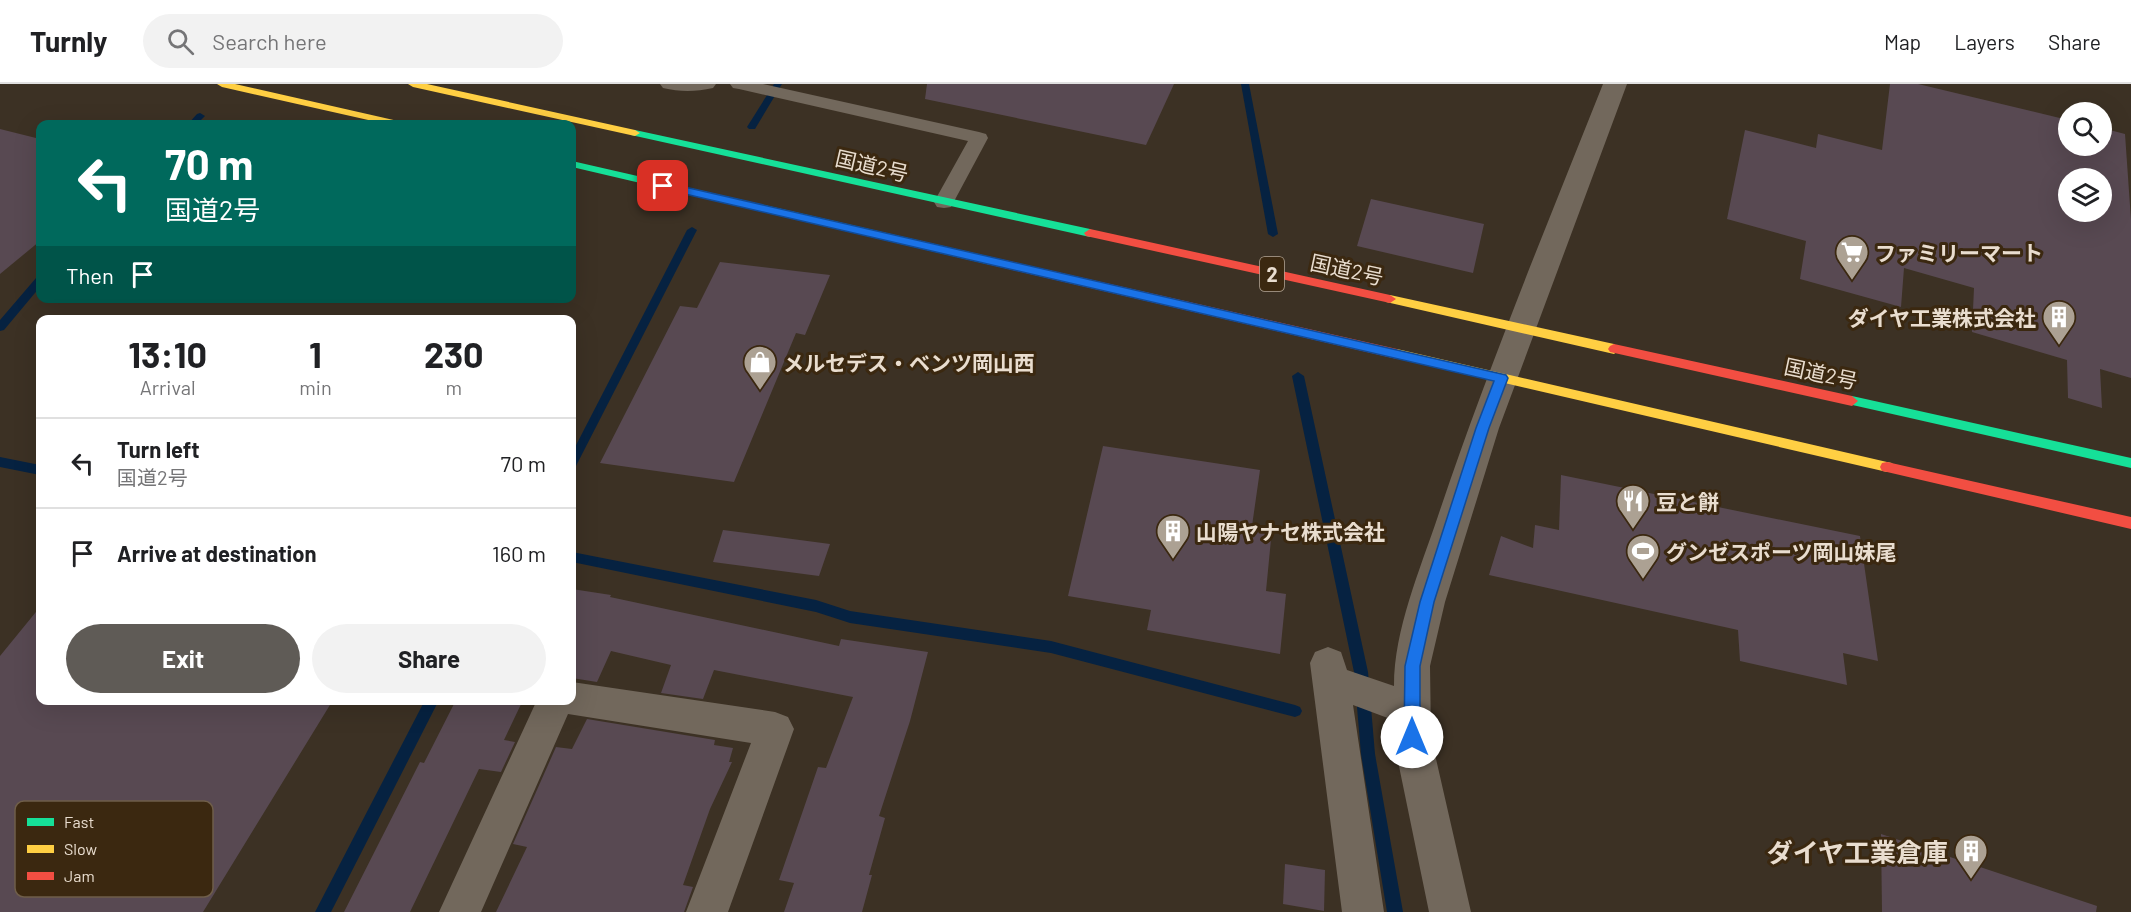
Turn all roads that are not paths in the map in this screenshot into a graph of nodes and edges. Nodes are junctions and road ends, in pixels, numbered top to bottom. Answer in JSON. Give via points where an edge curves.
{"nodes":[{"id":1,"x":222,"y":84,"type":"edge"},
{"id":2,"x":413,"y":84,"type":"edge"},
{"id":3,"x":669,"y":84,"type":"edge"},
{"id":4,"x":707,"y":84,"type":"edge"},
{"id":5,"x":1615,"y":84,"type":"edge"},
{"id":6,"x":745,"y":85,"type":"edge"},
{"id":7,"x":380,"y":120,"type":"edge"},
{"id":8,"x":575,"y":120,"type":"edge"},
{"id":9,"x":576,"y":120,"type":"edge"},
{"id":10,"x":576,"y":165,"type":"edge"},
{"id":11,"x":944,"y":202,"type":"junction"},
{"id":12,"x":1520,"y":329,"type":"junction"},
{"id":13,"x":1502,"y":378,"type":"junction"},
{"id":14,"x":2131,"y":463,"type":"edge"},
{"id":15,"x":2131,"y":523,"type":"edge"},
{"id":16,"x":576,"y":700,"type":"edge"},
{"id":17,"x":554,"y":705,"type":"edge"},
{"id":18,"x":1397,"y":705,"type":"junction"},
{"id":19,"x":460,"y":912,"type":"edge"},
{"id":20,"x":707,"y":912,"type":"edge"},
{"id":21,"x":1363,"y":912,"type":"edge"},
{"id":22,"x":1450,"y":912,"type":"edge"}],
"edges":[{"from":1,"to":7,"type":"highway"},
{"from":2,"to":8,"type":"highway","name":"国道2号","number":"2"},
{"from":3,"to":4,"type":"lane"},
{"from":5,"to":12,"type":"street"},
{"from":6,"to":11,"type":"lane","via":[[979,138]]},
{"from":9,"to":11,"type":"highway","name":"国道2号","number":"2"},
{"from":10,"to":13,"type":"highway","number":"2"},
{"from":11,"to":12,"type":"highway","name":"国道2号","number":"2"},
{"from":12,"to":13,"type":"street"},
{"from":12,"to":14,"type":"highway","name":"国道2号","number":"2"},
{"from":13,"to":15,"type":"highway","number":"2"},
{"from":13,"to":18,"type":"street"},
{"from":16,"to":20,"type":"street","via":[[775,729]]},
{"from":17,"to":19,"type":"street"},
{"from":18,"to":21,"type":"street","via":[[1334,677]]},
{"from":18,"to":22,"type":"street","via":[[1412,737]]}]}
